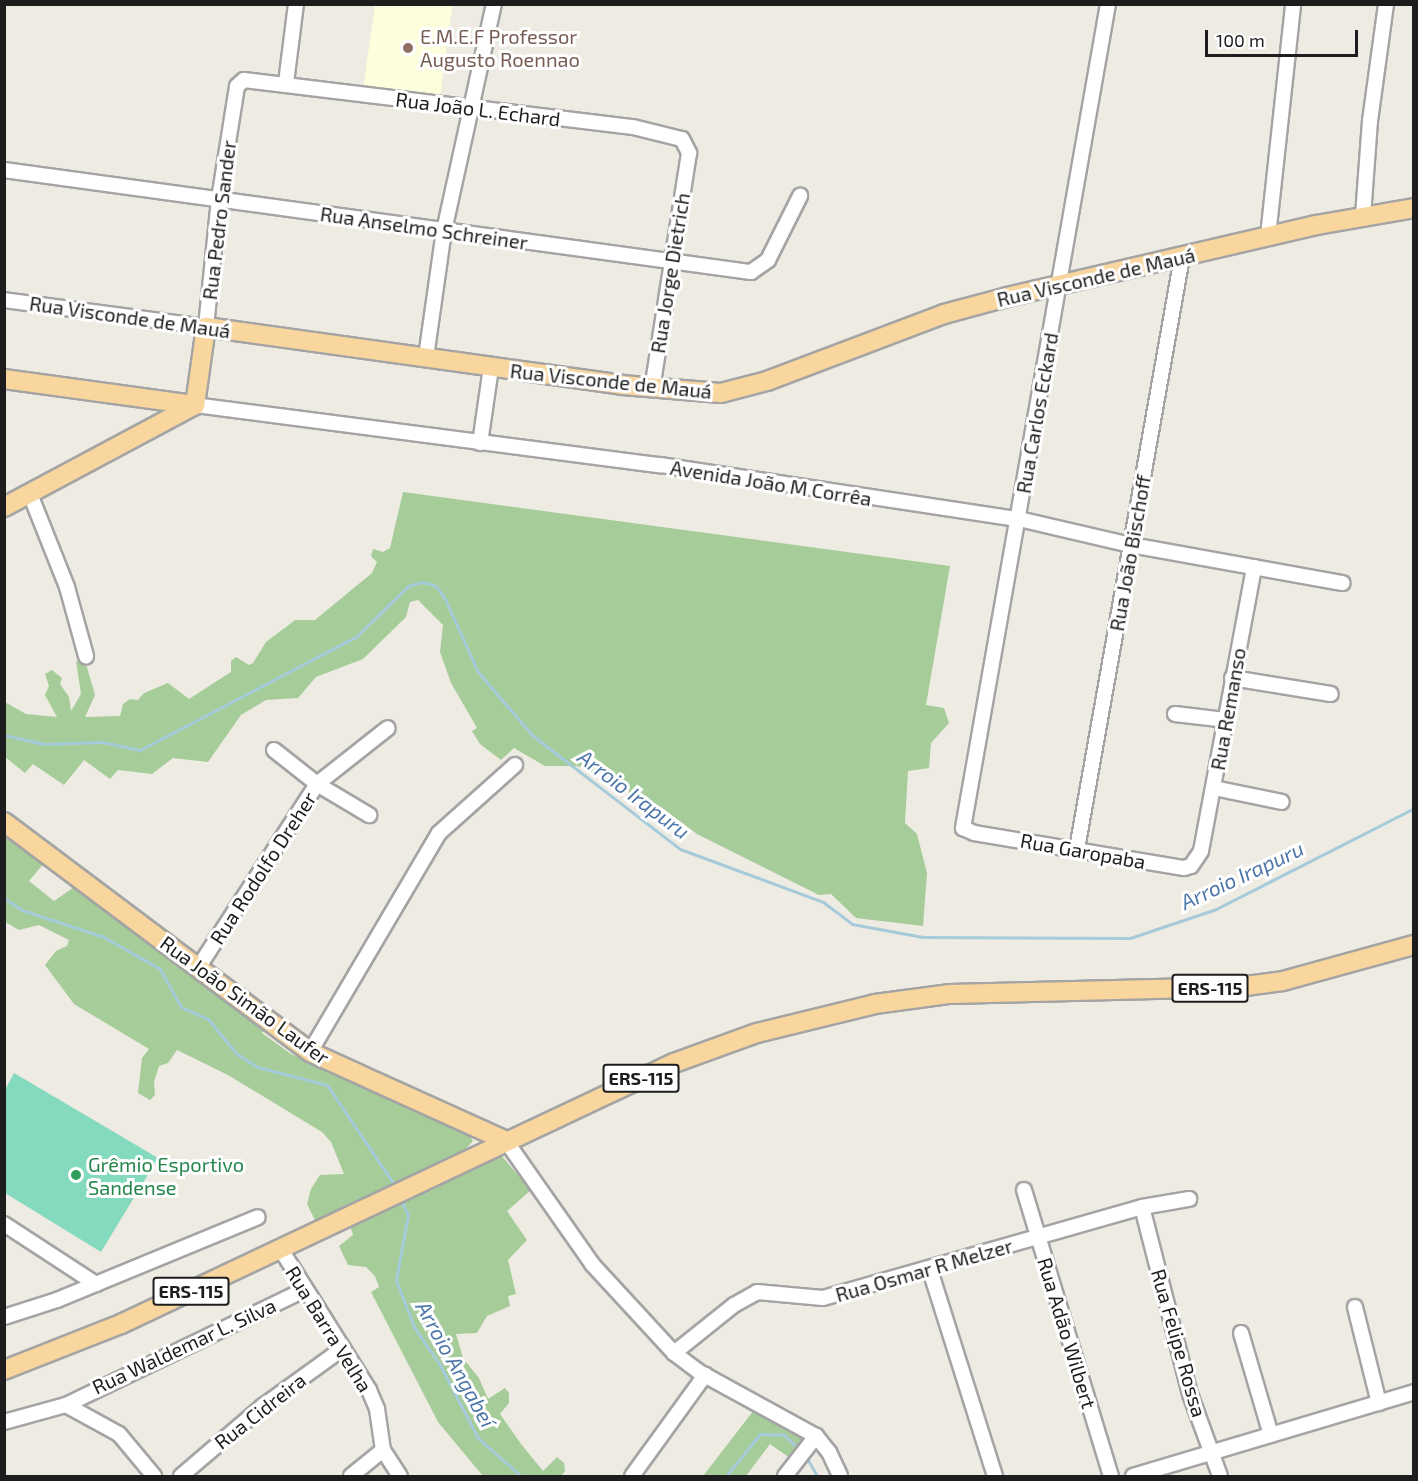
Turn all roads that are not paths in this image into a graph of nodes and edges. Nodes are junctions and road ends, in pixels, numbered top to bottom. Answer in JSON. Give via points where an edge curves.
{"nodes":[{"id":1,"x":296,"y":4,"type":"edge"},
{"id":2,"x":494,"y":4,"type":"edge"},
{"id":3,"x":1108,"y":4,"type":"edge"},
{"id":4,"x":1293,"y":4,"type":"edge"},
{"id":5,"x":1386,"y":4,"type":"edge"},
{"id":6,"x":251,"y":80,"type":"joint"},
{"id":7,"x":286,"y":83,"type":"junction"},
{"id":8,"x":469,"y":110,"type":"junction"},
{"id":9,"x":688,"y":159,"type":"joint"},
{"id":10,"x":4,"y":170,"type":"edge"},
{"id":11,"x":800,"y":196,"type":"dead end"},
{"id":12,"x":219,"y":199,"type":"junction"},
{"id":13,"x":1413,"y":208,"type":"edge"},
{"id":14,"x":1363,"y":216,"type":"junction"},
{"id":15,"x":444,"y":231,"type":"junction"},
{"id":16,"x":1268,"y":236,"type":"junction"},
{"id":17,"x":1182,"y":257,"type":"junction"},
{"id":18,"x":670,"y":261,"type":"junction"},
{"id":19,"x":1060,"y":285,"type":"junction"},
{"id":20,"x":4,"y":300,"type":"edge"},
{"id":21,"x":206,"y":327,"type":"junction"},
{"id":22,"x":426,"y":357,"type":"junction"},
{"id":23,"x":491,"y":368,"type":"junction"},
{"id":24,"x":4,"y":380,"type":"edge"},
{"id":25,"x":652,"y":388,"type":"junction"},
{"id":26,"x":195,"y":405,"type":"junction"},
{"id":27,"x":480,"y":442,"type":"junction"},
{"id":28,"x":30,"y":494,"type":"junction"},
{"id":29,"x":4,"y":507,"type":"edge"},
{"id":30,"x":1019,"y":519,"type":"junction"},
{"id":31,"x":1131,"y":545,"type":"junction"},
{"id":32,"x":1254,"y":567,"type":"junction"},
{"id":33,"x":1343,"y":583,"type":"dead end"},
{"id":34,"x":86,"y":656,"type":"dead end"},
{"id":35,"x":1232,"y":678,"type":"junction"},
{"id":36,"x":1332,"y":694,"type":"dead end"},
{"id":37,"x":1175,"y":714,"type":"dead end"},
{"id":38,"x":1225,"y":720,"type":"junction"},
{"id":39,"x":388,"y":728,"type":"dead end"},
{"id":40,"x":274,"y":750,"type":"dead end"},
{"id":41,"x":515,"y":765,"type":"dead end"},
{"id":42,"x":317,"y":784,"type":"junction"},
{"id":43,"x":1214,"y":788,"type":"junction"},
{"id":44,"x":1282,"y":802,"type":"dead end"},
{"id":45,"x":369,"y":815,"type":"dead end"},
{"id":46,"x":4,"y":822,"type":"edge"},
{"id":47,"x":963,"y":822,"type":"joint"},
{"id":48,"x":1077,"y":849,"type":"junction"},
{"id":49,"x":1201,"y":851,"type":"joint"},
{"id":50,"x":1413,"y":945,"type":"edge"},
{"id":51,"x":198,"y":968,"type":"junction"},
{"id":52,"x":310,"y":1053,"type":"junction"},
{"id":53,"x":506,"y":1141,"type":"junction"},
{"id":54,"x":1024,"y":1190,"type":"dead end"},
{"id":55,"x":1189,"y":1199,"type":"dead end"},
{"id":56,"x":1142,"y":1208,"type":"junction"},
{"id":57,"x":258,"y":1217,"type":"dead end"},
{"id":58,"x":4,"y":1224,"type":"edge"},
{"id":59,"x":1038,"y":1237,"type":"junction"},
{"id":60,"x":280,"y":1248,"type":"junction"},
{"id":61,"x":930,"y":1270,"type":"junction"},
{"id":62,"x":96,"y":1284,"type":"junction"},
{"id":63,"x":304,"y":1290,"type":"junction"},
{"id":64,"x":1355,"y":1307,"type":"dead end"},
{"id":65,"x":4,"y":1317,"type":"edge"},
{"id":66,"x":1241,"y":1333,"type":"dead end"},
{"id":67,"x":342,"y":1348,"type":"junction"},
{"id":68,"x":674,"y":1353,"type":"junction"},
{"id":69,"x":4,"y":1370,"type":"edge"},
{"id":70,"x":705,"y":1375,"type":"junction"},
{"id":71,"x":1413,"y":1392,"type":"edge"},
{"id":72,"x":1379,"y":1403,"type":"junction"},
{"id":73,"x":66,"y":1405,"type":"junction"},
{"id":74,"x":4,"y":1422,"type":"edge"},
{"id":75,"x":1270,"y":1435,"type":"junction"},
{"id":76,"x":816,"y":1436,"type":"junction"},
{"id":77,"x":383,"y":1450,"type":"junction"},
{"id":78,"x":1212,"y":1454,"type":"junction"},
{"id":79,"x":154,"y":1476,"type":"edge"},
{"id":80,"x":181,"y":1476,"type":"edge"},
{"id":81,"x":351,"y":1476,"type":"edge"},
{"id":82,"x":400,"y":1476,"type":"edge"},
{"id":83,"x":632,"y":1476,"type":"edge"},
{"id":84,"x":785,"y":1476,"type":"edge"},
{"id":85,"x":840,"y":1476,"type":"edge"},
{"id":86,"x":995,"y":1476,"type":"edge"},
{"id":87,"x":1111,"y":1476,"type":"edge"},
{"id":88,"x":1133,"y":1476,"type":"edge"},
{"id":89,"x":1220,"y":1476,"type":"edge"}],
"edges":[{"from":1,"to":7,"type":"street"},
{"from":2,"to":8,"type":"street"},
{"from":3,"to":19,"type":"street","name":"Rua Carlos Eckard"},
{"from":4,"to":16,"type":"street"},
{"from":5,"to":14,"type":"street","via":[[1370,120]]},
{"from":6,"to":7,"type":"street","name":"Rua João L. Echard"},
{"from":6,"to":12,"type":"street","name":"Rua Pedro Sander","via":[[237,86]]},
{"from":7,"to":8,"type":"street","name":"Rua João L. Echard"},
{"from":8,"to":9,"type":"street","name":"Rua João L. Echard","via":[[654,130],[682,139]]},
{"from":8,"to":15,"type":"street"},
{"from":9,"to":18,"type":"street","name":"Rua Jorge Dietrich"},
{"from":10,"to":12,"type":"street","name":"Rua Anselmo Schreiner"},
{"from":11,"to":18,"type":"street","name":"Rua Anselmo Schreiner","via":[[768,260],[758,270],[740,272]]},
{"from":12,"to":15,"type":"street","name":"Rua Anselmo Schreiner"},
{"from":12,"to":21,"type":"street","name":"Rua Pedro Sander"},
{"from":13,"to":14,"type":"main road","name":"Rua Visconde de Mauá"},
{"from":14,"to":16,"type":"main road","name":"Rua Visconde de Mauá"},
{"from":15,"to":18,"type":"street","name":"Rua Anselmo Schreiner"},
{"from":15,"to":22,"type":"street"},
{"from":16,"to":17,"type":"main road","name":"Rua Visconde de Mauá"},
{"from":17,"to":19,"type":"main road","name":"Rua Visconde de Mauá"},
{"from":17,"to":31,"type":"street","name":"Rua João Bischoff"},
{"from":18,"to":25,"type":"street","name":"Rua Jorge Dietrich"},
{"from":19,"to":25,"type":"main road","name":"Rua Visconde de Mauá","via":[[944,314],[744,388],[704,393]]},
{"from":19,"to":30,"type":"street","name":"Rua Carlos Eckard"},
{"from":20,"to":21,"type":"street","name":"Rua Visconde de Mauá"},
{"from":21,"to":22,"type":"main road","name":"Rua Visconde de Mauá"},
{"from":21,"to":26,"type":"main road","name":"Rua Pedro Sander"},
{"from":22,"to":23,"type":"main road","name":"Rua Visconde de Mauá"},
{"from":23,"to":25,"type":"main road","name":"Rua Visconde de Mauá"},
{"from":23,"to":27,"type":"street"},
{"from":24,"to":26,"type":"main road"},
{"from":26,"to":27,"type":"street","name":"Avenida João M Corrêa"},
{"from":26,"to":28,"type":"main road"},
{"from":27,"to":30,"type":"street","name":"Avenida João M Corrêa"},
{"from":28,"to":29,"type":"main road"},
{"from":28,"to":34,"type":"street","via":[[67,588]]},
{"from":30,"to":31,"type":"street","name":"Avenida João M Corrêa"},
{"from":30,"to":47,"type":"street","name":"Rua Carlos Eckard"},
{"from":31,"to":32,"type":"street","name":"Avenida João M Corrêa"},
{"from":31,"to":48,"type":"street","name":"Rua João Bischoff"},
{"from":32,"to":33,"type":"street","name":"Avenida João M Corrêa"},
{"from":32,"to":35,"type":"street","name":"Rua Remanso"},
{"from":35,"to":36,"type":"street"},
{"from":35,"to":38,"type":"street","name":"Rua Remanso"},
{"from":37,"to":38,"type":"street"},
{"from":38,"to":43,"type":"street","name":"Rua Remanso"},
{"from":39,"to":42,"type":"street","name":"Rua Rodolfo Dreher"},
{"from":40,"to":42,"type":"street"},
{"from":41,"to":52,"type":"street","via":[[438,833]]},
{"from":42,"to":45,"type":"street"},
{"from":42,"to":51,"type":"street","name":"Rua Rodolfo Dreher"},
{"from":43,"to":44,"type":"street"},
{"from":43,"to":49,"type":"street","name":"Rua Remanso"},
{"from":46,"to":51,"type":"main road","name":"Rua João Simão Laufer"},
{"from":47,"to":48,"type":"street","name":"Rua Garopaba","via":[[967,832]]},
{"from":48,"to":49,"type":"street","name":"Rua Garopaba","via":[[1184,868],[1197,860]]},
{"from":50,"to":53,"type":"main road","number":"ERS-115","via":[[1340,968],[1238,987],[950,994],[817,1016],[674,1063]]},
{"from":51,"to":52,"type":"main road","name":"Rua João Simão Laufer"},
{"from":52,"to":53,"type":"main road","name":"Rua João Simão Laufer"},
{"from":53,"to":60,"type":"main road","number":"ERS-115"},
{"from":53,"to":68,"type":"street","via":[[592,1264]]},
{"from":54,"to":59,"type":"street","name":"Rua Adão Wilbert"},
{"from":55,"to":56,"type":"street","name":"Rua Osmar R Melzer"},
{"from":56,"to":59,"type":"street","name":"Rua Osmar R Melzer"},
{"from":56,"to":78,"type":"street","name":"Rua Felipe Rossa","via":[[1190,1394]]},
{"from":57,"to":62,"type":"street"},
{"from":58,"to":62,"type":"street"},
{"from":59,"to":61,"type":"street","name":"Rua Osmar R Melzer"},
{"from":59,"to":87,"type":"street","name":"Rua Adão Wilbert"},
{"from":60,"to":63,"type":"street","name":"Rua Barra Velha"},
{"from":60,"to":69,"type":"main road","number":"ERS-115","via":[[121,1324]]},
{"from":61,"to":68,"type":"street","name":"Rua Osmar R Melzer","via":[[823,1298],[757,1292],[734,1305]]},
{"from":61,"to":86,"type":"street"},
{"from":62,"to":65,"type":"street"},
{"from":63,"to":67,"type":"street","name":"Rua Barra Velha"},
{"from":63,"to":73,"type":"street","name":"Rua Waldemar L. Silva"},
{"from":64,"to":72,"type":"street"},
{"from":66,"to":75,"type":"street"},
{"from":67,"to":77,"type":"street","name":"Rua Barra Velha","via":[[377,1409]]},
{"from":67,"to":80,"type":"street","name":"Rua Cidreira","via":[[262,1406]]},
{"from":68,"to":70,"type":"street"},
{"from":70,"to":76,"type":"street"},
{"from":70,"to":83,"type":"street"},
{"from":71,"to":72,"type":"street"},
{"from":72,"to":75,"type":"street"},
{"from":73,"to":74,"type":"street","name":"Rua Waldemar L. Silva"},
{"from":73,"to":79,"type":"street","via":[[119,1434]]},
{"from":75,"to":78,"type":"street"},
{"from":76,"to":84,"type":"street"},
{"from":76,"to":85,"type":"street"},
{"from":77,"to":81,"type":"street"},
{"from":77,"to":82,"type":"street","name":"Rua Barra Velha"},
{"from":78,"to":88,"type":"street"},
{"from":78,"to":89,"type":"street","name":"Rua Felipe Rossa"}]}
